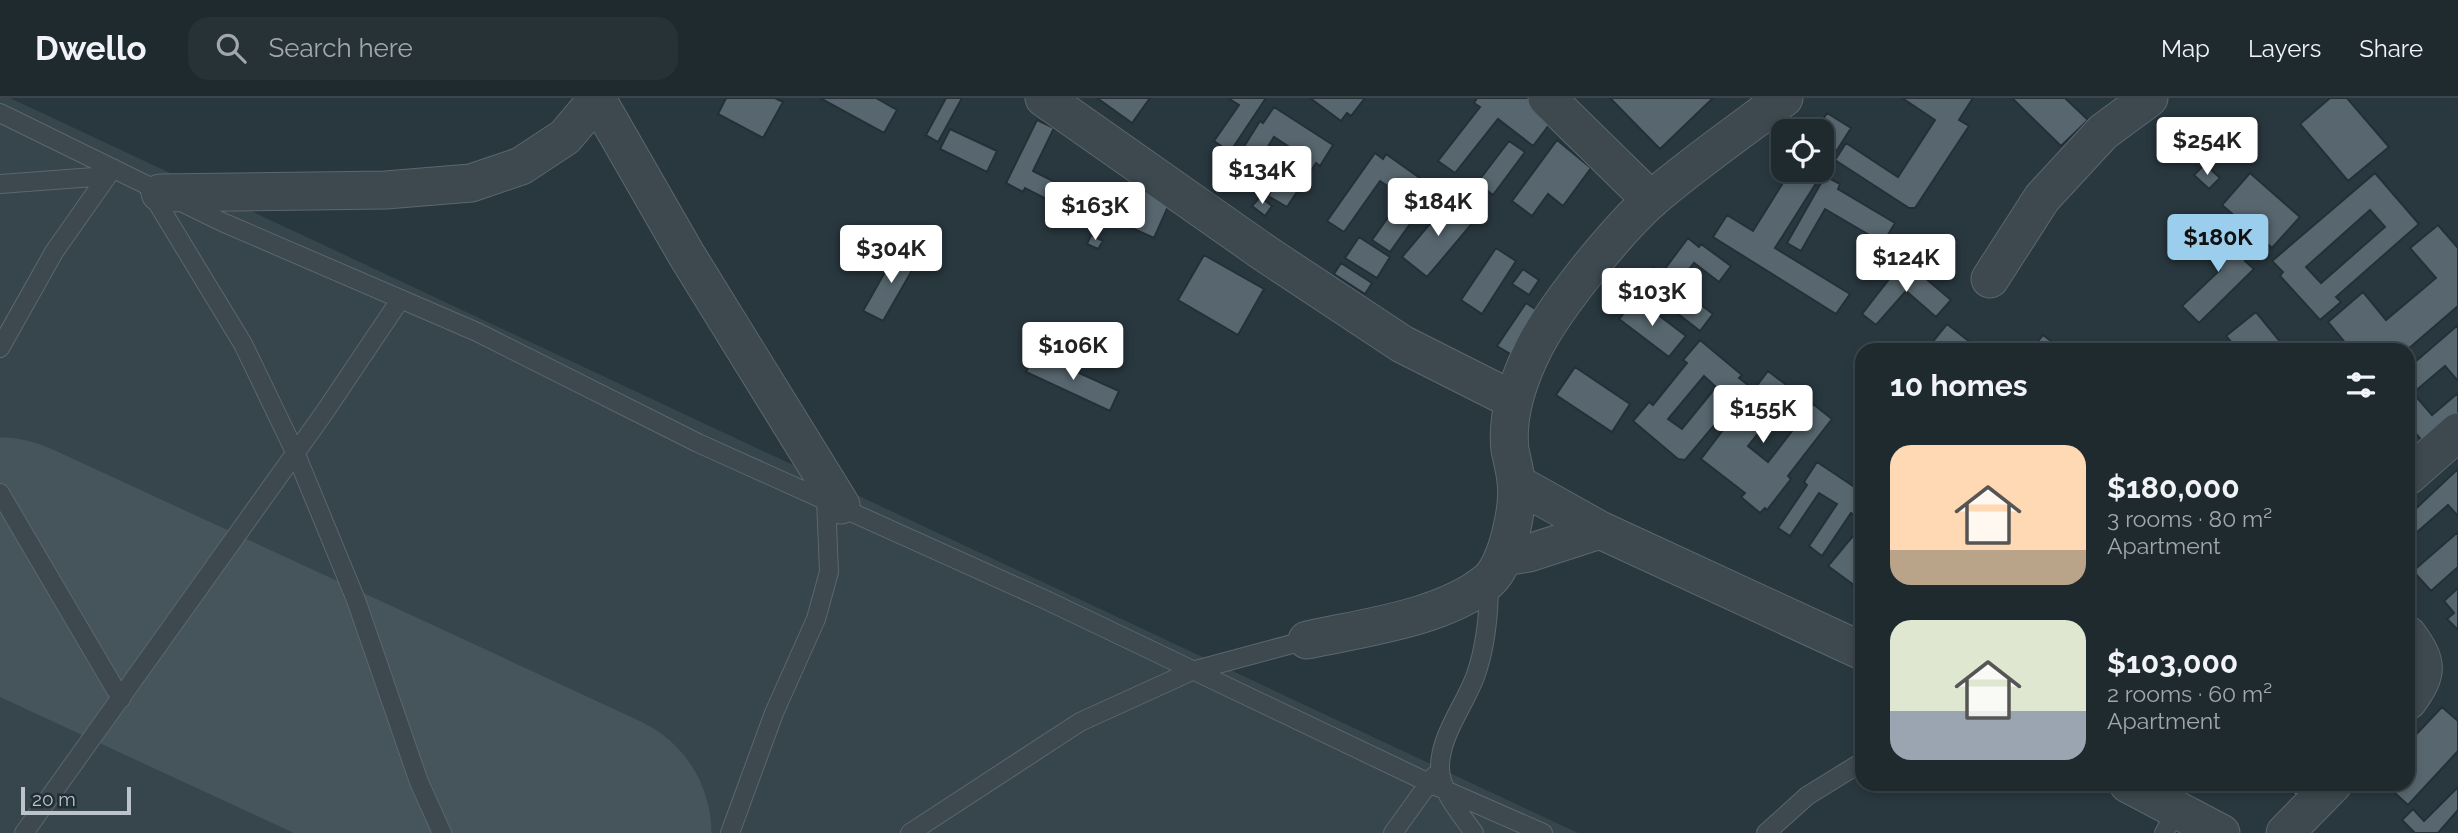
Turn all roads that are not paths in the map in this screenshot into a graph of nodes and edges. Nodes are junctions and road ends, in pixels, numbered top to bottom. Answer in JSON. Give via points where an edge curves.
{"nodes":[{"id":1,"x":1044,"y":98,"type":"edge"},
{"id":2,"x":1547,"y":98,"type":"edge"},
{"id":3,"x":1784,"y":98,"type":"edge"},
{"id":4,"x":2150,"y":98,"type":"edge"},
{"id":5,"x":598,"y":99,"type":"edge"},
{"id":6,"x":0,"y":113,"type":"edge"},
{"id":7,"x":110,"y":172,"type":"junction"},
{"id":8,"x":0,"y":184,"type":"edge"},
{"id":9,"x":154,"y":189,"type":"junction"},
{"id":10,"x":1651,"y":200,"type":"junction"},
{"id":11,"x":1990,"y":279,"type":"dead end"},
{"id":12,"x":400,"y":300,"type":"junction"},
{"id":13,"x":0,"y":348,"type":"edge"},
{"id":14,"x":1513,"y":400,"type":"junction"},
{"id":15,"x":2458,"y":432,"type":"edge"},
{"id":16,"x":295,"y":453,"type":"junction"},
{"id":17,"x":2415,"y":470,"type":"edge"},
{"id":18,"x":1516,"y":483,"type":"junction"},
{"id":19,"x":0,"y":493,"type":"edge"},
{"id":20,"x":833,"y":502,"type":"junction"},
{"id":21,"x":1600,"y":530,"type":"junction"},
{"id":22,"x":1496,"y":568,"type":"junction"},
{"id":23,"x":1307,"y":640,"type":"joint"},
{"id":24,"x":2415,"y":645,"type":"edge"},
{"id":25,"x":1855,"y":648,"type":"edge"},
{"id":26,"x":1192,"y":671,"type":"junction"},
{"id":27,"x":2415,"y":692,"type":"edge"},
{"id":28,"x":121,"y":699,"type":"junction"},
{"id":29,"x":1855,"y":766,"type":"edge"},
{"id":30,"x":1437,"y":786,"type":"junction"},
{"id":31,"x":2136,"y":791,"type":"edge"},
{"id":32,"x":2326,"y":791,"type":"edge"},
{"id":33,"x":2170,"y":822,"type":"edge"},
{"id":34,"x":24,"y":833,"type":"edge"},
{"id":35,"x":442,"y":833,"type":"edge"},
{"id":36,"x":730,"y":833,"type":"edge"},
{"id":37,"x":911,"y":833,"type":"edge"},
{"id":38,"x":1394,"y":833,"type":"edge"},
{"id":39,"x":1474,"y":833,"type":"edge"},
{"id":40,"x":1543,"y":833,"type":"edge"},
{"id":41,"x":1766,"y":833,"type":"edge"},
{"id":42,"x":2221,"y":833,"type":"edge"},
{"id":43,"x":2285,"y":833,"type":"edge"}],
"edges":[{"from":1,"to":14,"type":"street","via":[[1402,344]]},
{"from":2,"to":10,"type":"street"},
{"from":3,"to":10,"type":"street"},
{"from":4,"to":11,"type":"street","via":[[2103,132],[2042,198]]},
{"from":5,"to":9,"type":"street","via":[[565,137],[521,166],[471,183],[373,191]]},
{"from":5,"to":20,"type":"street"},
{"from":6,"to":7,"type":"lane"},
{"from":7,"to":8,"type":"lane"},
{"from":7,"to":9,"type":"lane"},
{"from":7,"to":13,"type":"lane","via":[[54,252]]},
{"from":9,"to":12,"type":"lane"},
{"from":9,"to":16,"type":"lane","via":[[243,344]]},
{"from":10,"to":14,"type":"street","via":[[1583,276],[1535,347]]},
{"from":12,"to":16,"type":"lane"},
{"from":12,"to":20,"type":"lane","via":[[477,332],[698,443]]},
{"from":14,"to":18,"type":"street","via":[[1510,447]]},
{"from":15,"to":17,"type":"street"},
{"from":16,"to":28,"type":"lane"},
{"from":16,"to":35,"type":"lane","via":[[356,600],[419,782]]},
{"from":18,"to":21,"type":"street"},
{"from":18,"to":22,"type":"street","via":[[1514,517]]},
{"from":19,"to":28,"type":"lane"},
{"from":20,"to":26,"type":"lane"},
{"from":20,"to":36,"type":"lane","via":[[828,572],[817,619],[774,713]]},
{"from":21,"to":22,"type":"street"},
{"from":21,"to":25,"type":"street"},
{"from":22,"to":23,"type":"street","via":[[1457,600],[1404,618]]},
{"from":22,"to":30,"type":"lane","via":[[1475,676],[1442,750]]},
{"from":23,"to":26,"type":"lane"},
{"from":24,"to":27,"type":"street","via":[[2425,667]]},
{"from":26,"to":30,"type":"lane"},
{"from":26,"to":37,"type":"lane","via":[[1080,722]]},
{"from":28,"to":34,"type":"lane"},
{"from":29,"to":41,"type":"lane","via":[[1807,796]]},
{"from":30,"to":38,"type":"lane"},
{"from":30,"to":39,"type":"lane"},
{"from":30,"to":40,"type":"lane"},
{"from":31,"to":33,"type":"street"},
{"from":32,"to":43,"type":"street"},
{"from":33,"to":42,"type":"street"}]}
